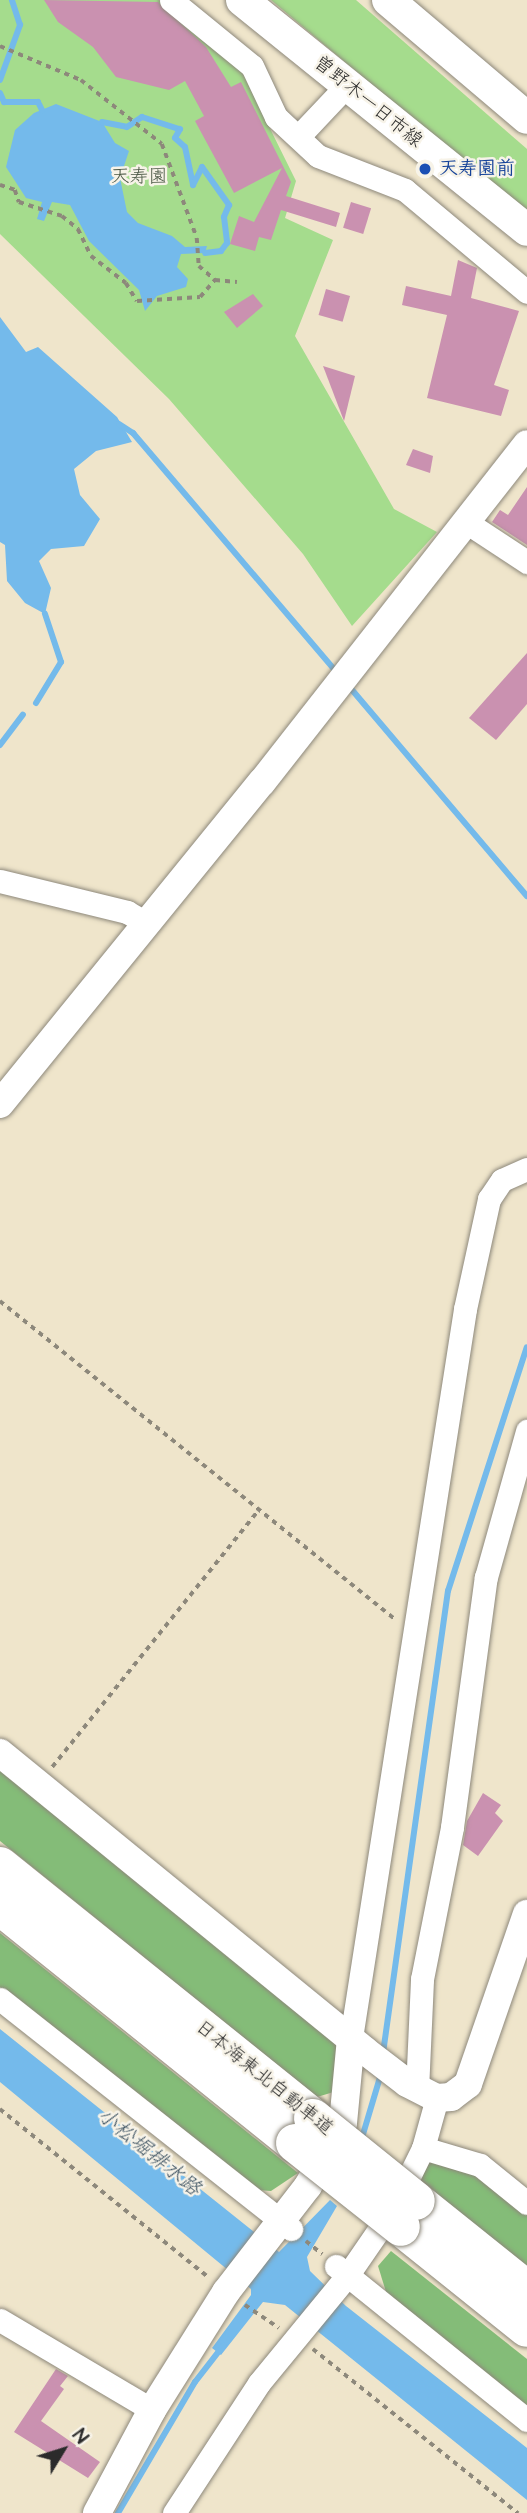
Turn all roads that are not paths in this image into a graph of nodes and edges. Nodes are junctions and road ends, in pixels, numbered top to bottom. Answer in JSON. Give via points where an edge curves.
{"nodes":[{"id":1,"x":171,"y":0,"type":"edge"},
{"id":2,"x":242,"y":0,"type":"edge"},
{"id":3,"x":388,"y":0,"type":"edge"},
{"id":4,"x":347,"y":85,"type":"junction"},
{"id":5,"x":527,"y":118,"type":"edge"},
{"id":6,"x":298,"y":137,"type":"junction"},
{"id":7,"x":527,"y":230,"type":"edge"},
{"id":8,"x":527,"y":292,"type":"edge"},
{"id":9,"x":527,"y":443,"type":"edge"},
{"id":10,"x":466,"y":522,"type":"junction"},
{"id":11,"x":527,"y":562,"type":"edge"},
{"id":12,"x":0,"y":881,"type":"edge"},
{"id":13,"x":148,"y":924,"type":"junction"},
{"id":14,"x":0,"y":1104,"type":"edge"},
{"id":15,"x":527,"y":1168,"type":"edge"},
{"id":16,"x":527,"y":1431,"type":"edge"},
{"id":17,"x":0,"y":1753,"type":"edge"},
{"id":18,"x":0,"y":1866,"type":"edge"},
{"id":19,"x":0,"y":1906,"type":"edge"},
{"id":20,"x":527,"y":1914,"type":"edge"},
{"id":21,"x":0,"y":1999,"type":"edge"},
{"id":22,"x":358,"y":2044,"type":"junction"},
{"id":23,"x":420,"y":2090,"type":"junction"},
{"id":24,"x":304,"y":2130,"type":"junction"},
{"id":25,"x":423,"y":2148,"type":"junction"},
{"id":26,"x":527,"y":2203,"type":"edge"},
{"id":27,"x":408,"y":2214,"type":"junction"},
{"id":28,"x":282,"y":2228,"type":"junction"},
{"id":29,"x":341,"y":2276,"type":"junction"},
{"id":30,"x":527,"y":2290,"type":"edge"},
{"id":31,"x":0,"y":2320,"type":"edge"},
{"id":32,"x":527,"y":2328,"type":"edge"},
{"id":33,"x":152,"y":2410,"type":"junction"},
{"id":34,"x":527,"y":2420,"type":"edge"},
{"id":35,"x":97,"y":2513,"type":"edge"},
{"id":36,"x":174,"y":2513,"type":"edge"}],
"edges":[{"from":1,"to":6,"type":"street","via":[[252,66],[276,117]]},
{"from":2,"to":4,"type":"main road","name":"曽野木一日市線"},
{"from":3,"to":5,"type":"main road"},
{"from":4,"to":6,"type":"street"},
{"from":4,"to":7,"type":"main road","name":"曽野木一日市線"},
{"from":6,"to":8,"type":"street","via":[[318,156],[405,190]]},
{"from":9,"to":10,"type":"street"},
{"from":10,"to":11,"type":"street"},
{"from":10,"to":13,"type":"street"},
{"from":12,"to":13,"type":"street","via":[[127,912]]},
{"from":13,"to":14,"type":"street"},
{"from":15,"to":22,"type":"street","via":[[502,1180],[489,1199],[465,1308],[412,1633]]},
{"from":16,"to":23,"type":"street","via":[[481,1607],[452,1827],[422,1979]]},
{"from":17,"to":22,"type":"street"},
{"from":18,"to":24,"type":"highway","name":"日本海東北自動車道"},
{"from":19,"to":24,"type":"highway","name":"日本海東北自動車道"},
{"from":20,"to":23,"type":"street","via":[[468,2084],[451,2097]]},
{"from":21,"to":28,"type":"street"},
{"from":22,"to":23,"type":"street"},
{"from":22,"to":28,"type":"street","via":[[343,2123]]},
{"from":23,"to":25,"type":"street"},
{"from":24,"to":27,"type":"highway","name":"日本海東北自動車道","bridge":true},
{"from":25,"to":26,"type":"street","via":[[480,2165]]},
{"from":25,"to":29,"type":"street","via":[[393,2209]]},
{"from":27,"to":30,"type":"highway","name":"日本海東北自動車道"},
{"from":27,"to":32,"type":"highway","name":"日本海東北自動車道"},
{"from":28,"to":33,"type":"street"},
{"from":29,"to":34,"type":"street"},
{"from":29,"to":36,"type":"street","via":[[223,2434]]},
{"from":31,"to":33,"type":"street"},
{"from":33,"to":35,"type":"street"}]}
